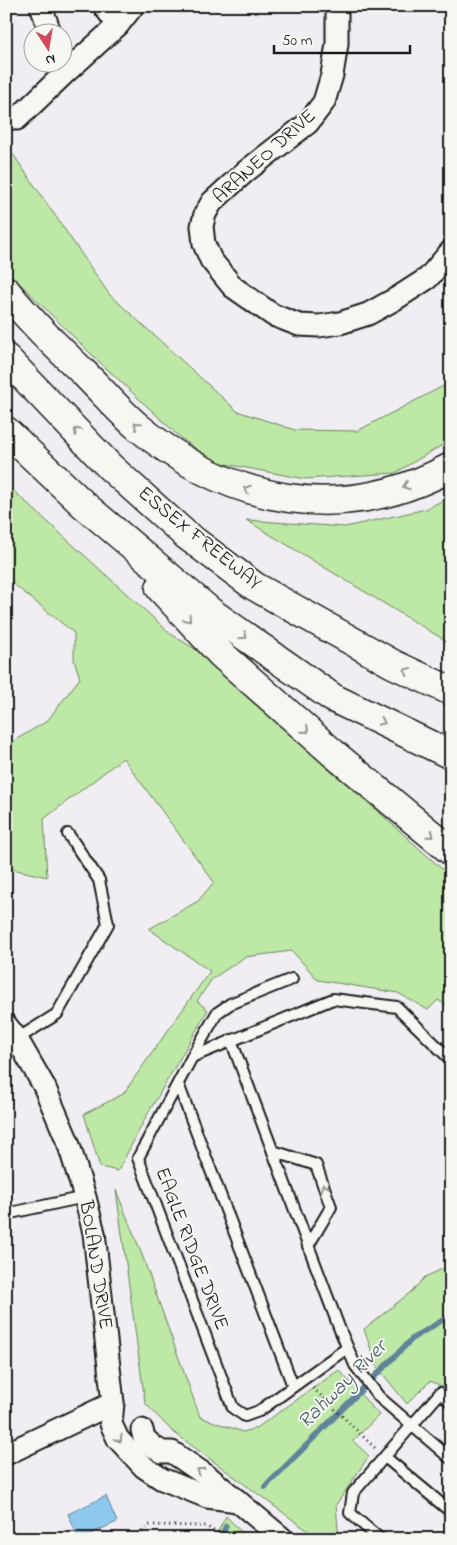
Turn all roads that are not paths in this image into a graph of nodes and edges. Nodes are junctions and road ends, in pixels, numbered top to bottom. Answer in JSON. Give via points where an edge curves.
{"nodes":[{"id":1,"x":41,"y":6,"type":"edge"},
{"id":2,"x":104,"y":6,"type":"edge"},
{"id":3,"x":133,"y":6,"type":"edge"},
{"id":4,"x":336,"y":6,"type":"edge"},
{"id":5,"x":47,"y":22,"type":"edge"},
{"id":6,"x":118,"y":25,"type":"junction"},
{"id":7,"x":72,"y":61,"type":"edge"},
{"id":8,"x":59,"y":72,"type":"edge"},
{"id":9,"x":17,"y":119,"type":"dead end"},
{"id":10,"x":451,"y":251,"type":"edge"},
{"id":11,"x":6,"y":291,"type":"edge"},
{"id":12,"x":6,"y":358,"type":"edge"},
{"id":13,"x":6,"y":431,"type":"edge"},
{"id":14,"x":451,"y":467,"type":"edge"},
{"id":15,"x":84,"y":506,"type":"junction"},
{"id":16,"x":451,"y":691,"type":"edge"},
{"id":17,"x":451,"y":754,"type":"edge"},
{"id":18,"x":68,"y":834,"type":"dead end"},
{"id":19,"x":451,"y":851,"type":"edge"},
{"id":20,"x":292,"y":979,"type":"dead end"},
{"id":21,"x":12,"y":1032,"type":"edge"},
{"id":22,"x":231,"y":1040,"type":"junction"},
{"id":23,"x":192,"y":1057,"type":"junction"},
{"id":24,"x":451,"y":1060,"type":"edge"},
{"id":25,"x":178,"y":1084,"type":"junction"},
{"id":26,"x":272,"y":1151,"type":"junction"},
{"id":27,"x":85,"y":1197,"type":"junction"},
{"id":28,"x":6,"y":1214,"type":"edge"},
{"id":29,"x":308,"y":1246,"type":"junction"},
{"id":30,"x":347,"y":1348,"type":"junction"},
{"id":31,"x":293,"y":1386,"type":"junction"},
{"id":32,"x":451,"y":1402,"type":"edge"},
{"id":33,"x":114,"y":1403,"type":"junction"},
{"id":34,"x":412,"y":1426,"type":"junction"},
{"id":35,"x":6,"y":1454,"type":"edge"},
{"id":36,"x":385,"y":1457,"type":"junction"},
{"id":37,"x":451,"y":1459,"type":"edge"},
{"id":38,"x":171,"y":1465,"type":"junction"},
{"id":39,"x":451,"y":1512,"type":"edge"},
{"id":40,"x":283,"y":1539,"type":"edge"},
{"id":41,"x":380,"y":1539,"type":"edge"}],
"edges":[{"from":1,"to":5,"type":"street"},
{"from":2,"to":6,"type":"street"},
{"from":3,"to":6,"type":"street"},
{"from":4,"to":10,"type":"street","name":"ARANEO DRIVE","via":[[337,44],[324,102],[308,124],[212,202],[202,226],[204,244],[211,260],[234,287],[273,316],[299,325],[319,326],[368,314],[397,298],[428,278]]},
{"from":6,"to":7,"type":"street"},
{"from":8,"to":9,"type":"street"},
{"from":14,"to":11,"type":"highway","one_way":true,"via":[[400,488],[361,498],[325,501],[256,492],[226,481],[189,463],[138,426],[23,313]]},
{"from":16,"to":12,"type":"highway","name":"ESSEX FREEWAY","one_way":true,"via":[[393,664],[254,586],[186,535],[110,467]]},
{"from":13,"to":15,"type":"highway"},
{"from":15,"to":17,"type":"highway","one_way":true,"via":[[212,613],[333,698]]},
{"from":15,"to":19,"type":"highway","one_way":true,"via":[[221,654]]},
{"from":18,"to":21,"type":"lane","via":[[99,880],[108,924],[57,1014]]},
{"from":20,"to":23,"type":"lane","name":"EAGLE RIDGE DRIVE","via":[[230,1004],[218,1013]]},
{"from":21,"to":27,"type":"street","name":"BOLAND DRIVE","via":[[44,1086],[65,1134]]},
{"from":22,"to":23,"type":"lane"},
{"from":22,"to":24,"type":"lane","via":[[333,999],[397,1007]]},
{"from":22,"to":26,"type":"lane"},
{"from":23,"to":25,"type":"lane","name":"EAGLE RIDGE DRIVE"},
{"from":25,"to":31,"type":"lane"},
{"from":25,"to":31,"type":"lane","name":"EAGLE RIDGE DRIVE","via":[[138,1158],[226,1390],[233,1408],[245,1416]]},
{"from":26,"to":29,"type":"lane"},
{"from":29,"to":26,"type":"lane","one_way":true,"via":[[332,1207],[316,1164]]},
{"from":27,"to":28,"type":"lane"},
{"from":27,"to":33,"type":"street","name":"BOLAND DRIVE","via":[[94,1233]]},
{"from":29,"to":30,"type":"lane"},
{"from":30,"to":31,"type":"lane","name":"EAGLE RIDGE DRIVE"},
{"from":30,"to":34,"type":"lane","via":[[355,1366],[376,1392]]},
{"from":32,"to":34,"type":"lane","via":[[440,1393]]},
{"from":33,"to":35,"type":"street"},
{"from":33,"to":38,"type":"street","name":"BOLAND DRIVE","via":[[130,1416],[142,1430],[144,1438],[162,1452]]},
{"from":33,"to":38,"type":"street","name":"BOLAND DRIVE","one_way":true,"via":[[112,1424],[118,1439],[144,1467]]},
{"from":34,"to":36,"type":"lane"},
{"from":34,"to":37,"type":"lane"},
{"from":36,"to":39,"type":"lane"},
{"from":36,"to":41,"type":"lane","via":[[353,1493],[350,1513]]},
{"from":38,"to":40,"type":"street","name":"BOLAND DRIVE","via":[[210,1478]]}]}
